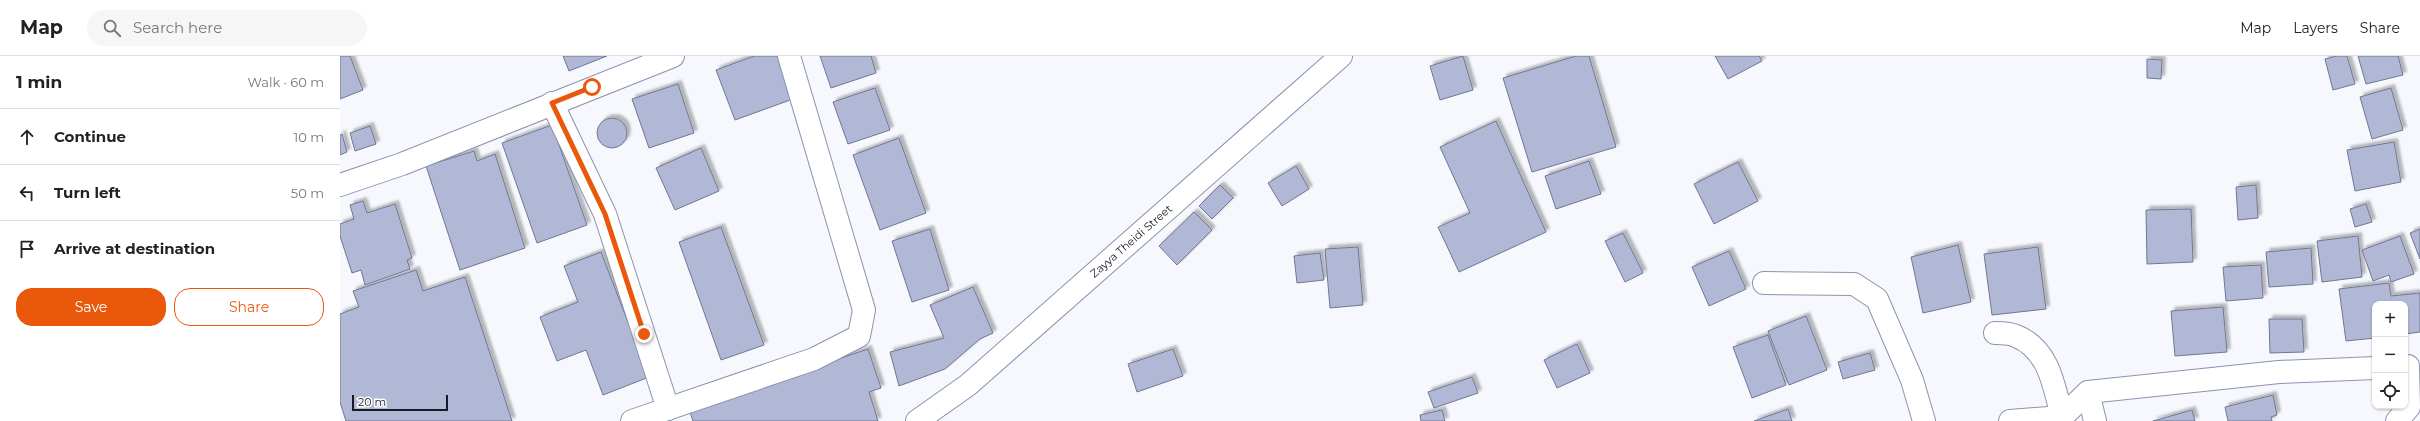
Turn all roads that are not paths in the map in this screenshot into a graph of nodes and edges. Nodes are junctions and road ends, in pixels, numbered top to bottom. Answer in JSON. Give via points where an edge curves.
{"nodes":[{"id":1,"x":673,"y":56,"type":"edge"},
{"id":2,"x":789,"y":56,"type":"edge"},
{"id":3,"x":1341,"y":56,"type":"edge"},
{"id":4,"x":552,"y":103,"type":"junction"},
{"id":5,"x":340,"y":185,"type":"edge"},
{"id":6,"x":1764,"y":283,"type":"dead end"},
{"id":7,"x":1995,"y":332,"type":"dead end"},
{"id":8,"x":2411,"y":365,"type":"edge"},
{"id":9,"x":2372,"y":368,"type":"edge"},
{"id":10,"x":2088,"y":392,"type":"junction"},
{"id":11,"x":668,"y":409,"type":"junction"},
{"id":12,"x":2062,"y":417,"type":"junction"},
{"id":13,"x":632,"y":421,"type":"edge"},
{"id":14,"x":917,"y":421,"type":"edge"},
{"id":15,"x":1924,"y":421,"type":"edge"},
{"id":16,"x":2010,"y":421,"type":"edge"},
{"id":17,"x":2095,"y":421,"type":"edge"},
{"id":18,"x":2397,"y":421,"type":"edge"}],
"edges":[{"from":1,"to":4,"type":"street"},
{"from":2,"to":11,"type":"street","via":[[864,310],[859,336],[814,359]]},
{"from":3,"to":14,"type":"street","name":"Zayya Theidi Street","via":[[968,385]]},
{"from":4,"to":5,"type":"street","via":[[402,164]]},
{"from":4,"to":11,"type":"street","via":[[605,214]]},
{"from":6,"to":15,"type":"street","via":[[1854,284],[1877,299],[1912,380]]},
{"from":7,"to":12,"type":"street","via":[[2016,336],[2039,351],[2052,378]]},
{"from":8,"to":18,"type":"street","via":[[2408,408]]},
{"from":9,"to":10,"type":"street","via":[[2279,372]]},
{"from":10,"to":12,"type":"street"},
{"from":10,"to":17,"type":"street"},
{"from":11,"to":13,"type":"street"},
{"from":12,"to":16,"type":"street"}]}
